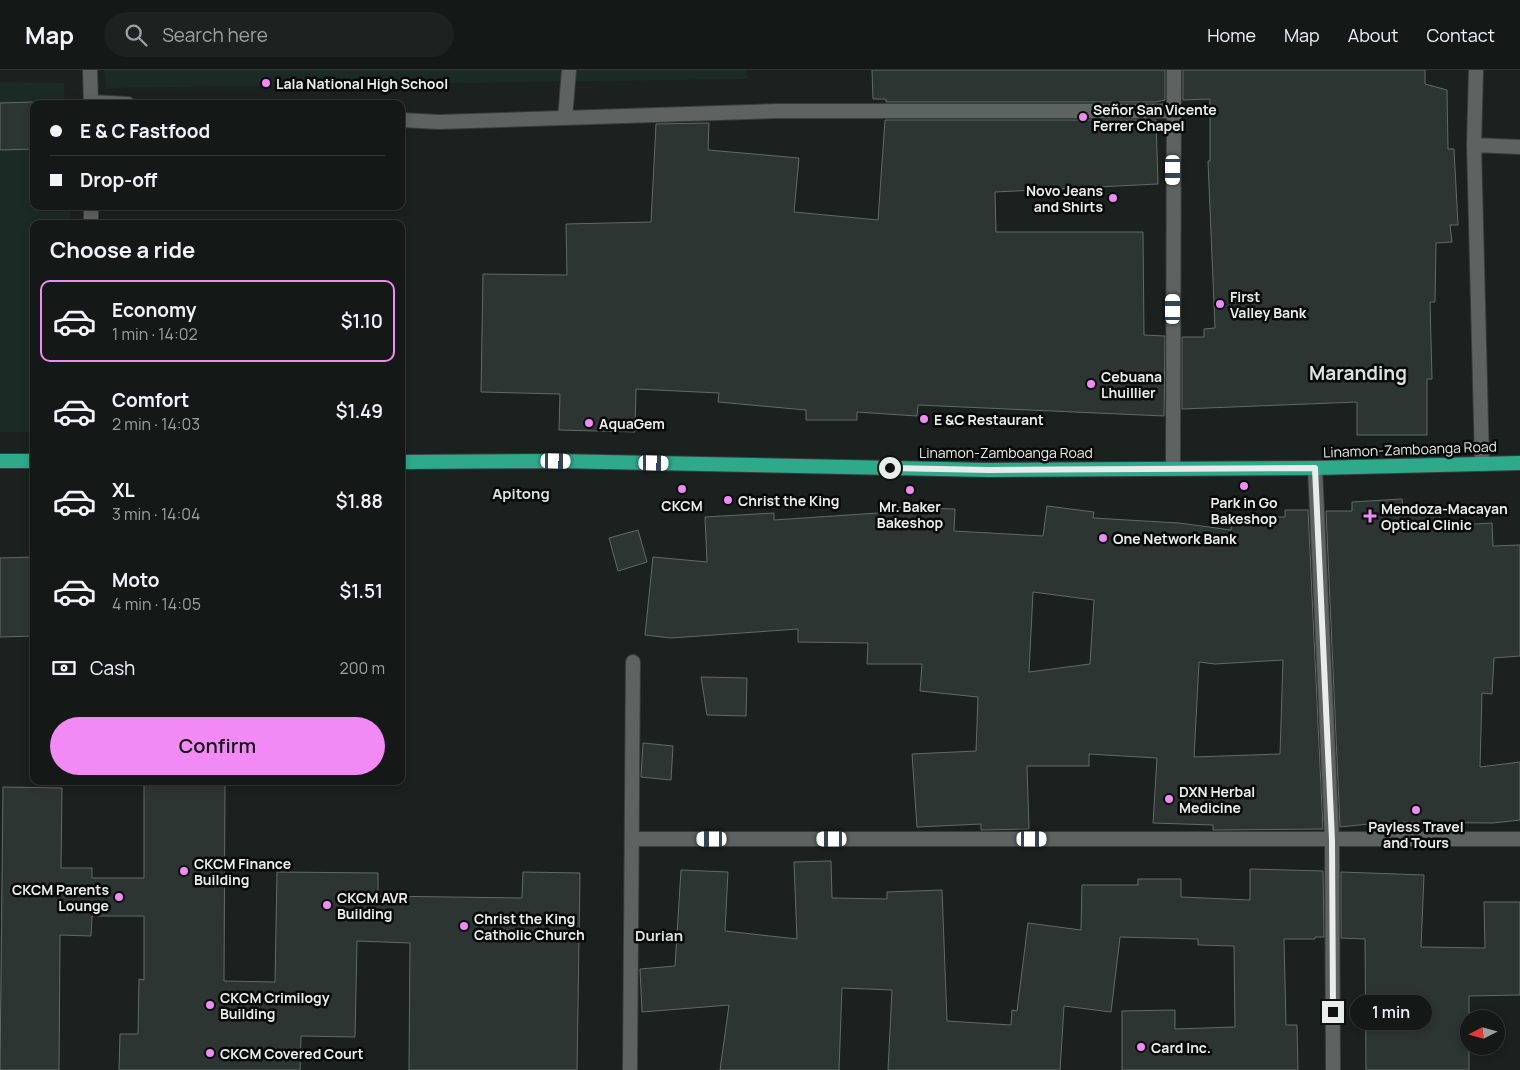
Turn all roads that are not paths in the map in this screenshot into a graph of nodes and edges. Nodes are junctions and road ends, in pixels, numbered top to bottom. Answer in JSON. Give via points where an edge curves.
{"nodes":[{"id":1,"x":90,"y":70,"type":"edge"},
{"id":2,"x":569,"y":70,"type":"edge"},
{"id":3,"x":1174,"y":70,"type":"edge"},
{"id":4,"x":1476,"y":70,"type":"edge"},
{"id":5,"x":91,"y":100,"type":"edge"},
{"id":6,"x":1173,"y":111,"type":"junction"},
{"id":7,"x":565,"y":118,"type":"junction"},
{"id":8,"x":405,"y":120,"type":"edge"},
{"id":9,"x":1474,"y":145,"type":"junction"},
{"id":10,"x":1520,"y":146,"type":"edge"},
{"id":11,"x":0,"y":461,"type":"edge"},
{"id":12,"x":30,"y":462,"type":"edge"},
{"id":13,"x":405,"y":462,"type":"edge"},
{"id":14,"x":1482,"y":462,"type":"junction"},
{"id":15,"x":1520,"y":462,"type":"edge"},
{"id":16,"x":1173,"y":467,"type":"junction"},
{"id":17,"x":1315,"y":468,"type":"junction"},
{"id":18,"x":633,"y":662,"type":"dead end"},
{"id":19,"x":632,"y":839,"type":"junction"},
{"id":20,"x":1520,"y":839,"type":"edge"},
{"id":21,"x":1332,"y":840,"type":"junction"},
{"id":22,"x":630,"y":1070,"type":"edge"},
{"id":23,"x":1333,"y":1070,"type":"edge"}],
"edges":[{"from":1,"to":5,"type":"street"},
{"from":2,"to":7,"type":"street"},
{"from":3,"to":6,"type":"street"},
{"from":4,"to":9,"type":"street"},
{"from":6,"to":7,"type":"street","via":[[777,111]]},
{"from":6,"to":16,"type":"street"},
{"from":7,"to":8,"type":"street"},
{"from":9,"to":10,"type":"street"},
{"from":9,"to":14,"type":"street"},
{"from":11,"to":12,"type":"highway"},
{"from":13,"to":16,"type":"highway","name":"Linamon-Zamboanga Road","via":[[989,470]]},
{"from":14,"to":15,"type":"highway","name":"Linamon-Zamboanga Road"},
{"from":14,"to":17,"type":"highway","name":"Linamon-Zamboanga Road"},
{"from":16,"to":17,"type":"highway","name":"Linamon-Zamboanga Road"},
{"from":17,"to":21,"type":"street"},
{"from":18,"to":19,"type":"street"},
{"from":19,"to":21,"type":"street"},
{"from":19,"to":22,"type":"street"},
{"from":20,"to":21,"type":"street"},
{"from":21,"to":23,"type":"street"}]}
